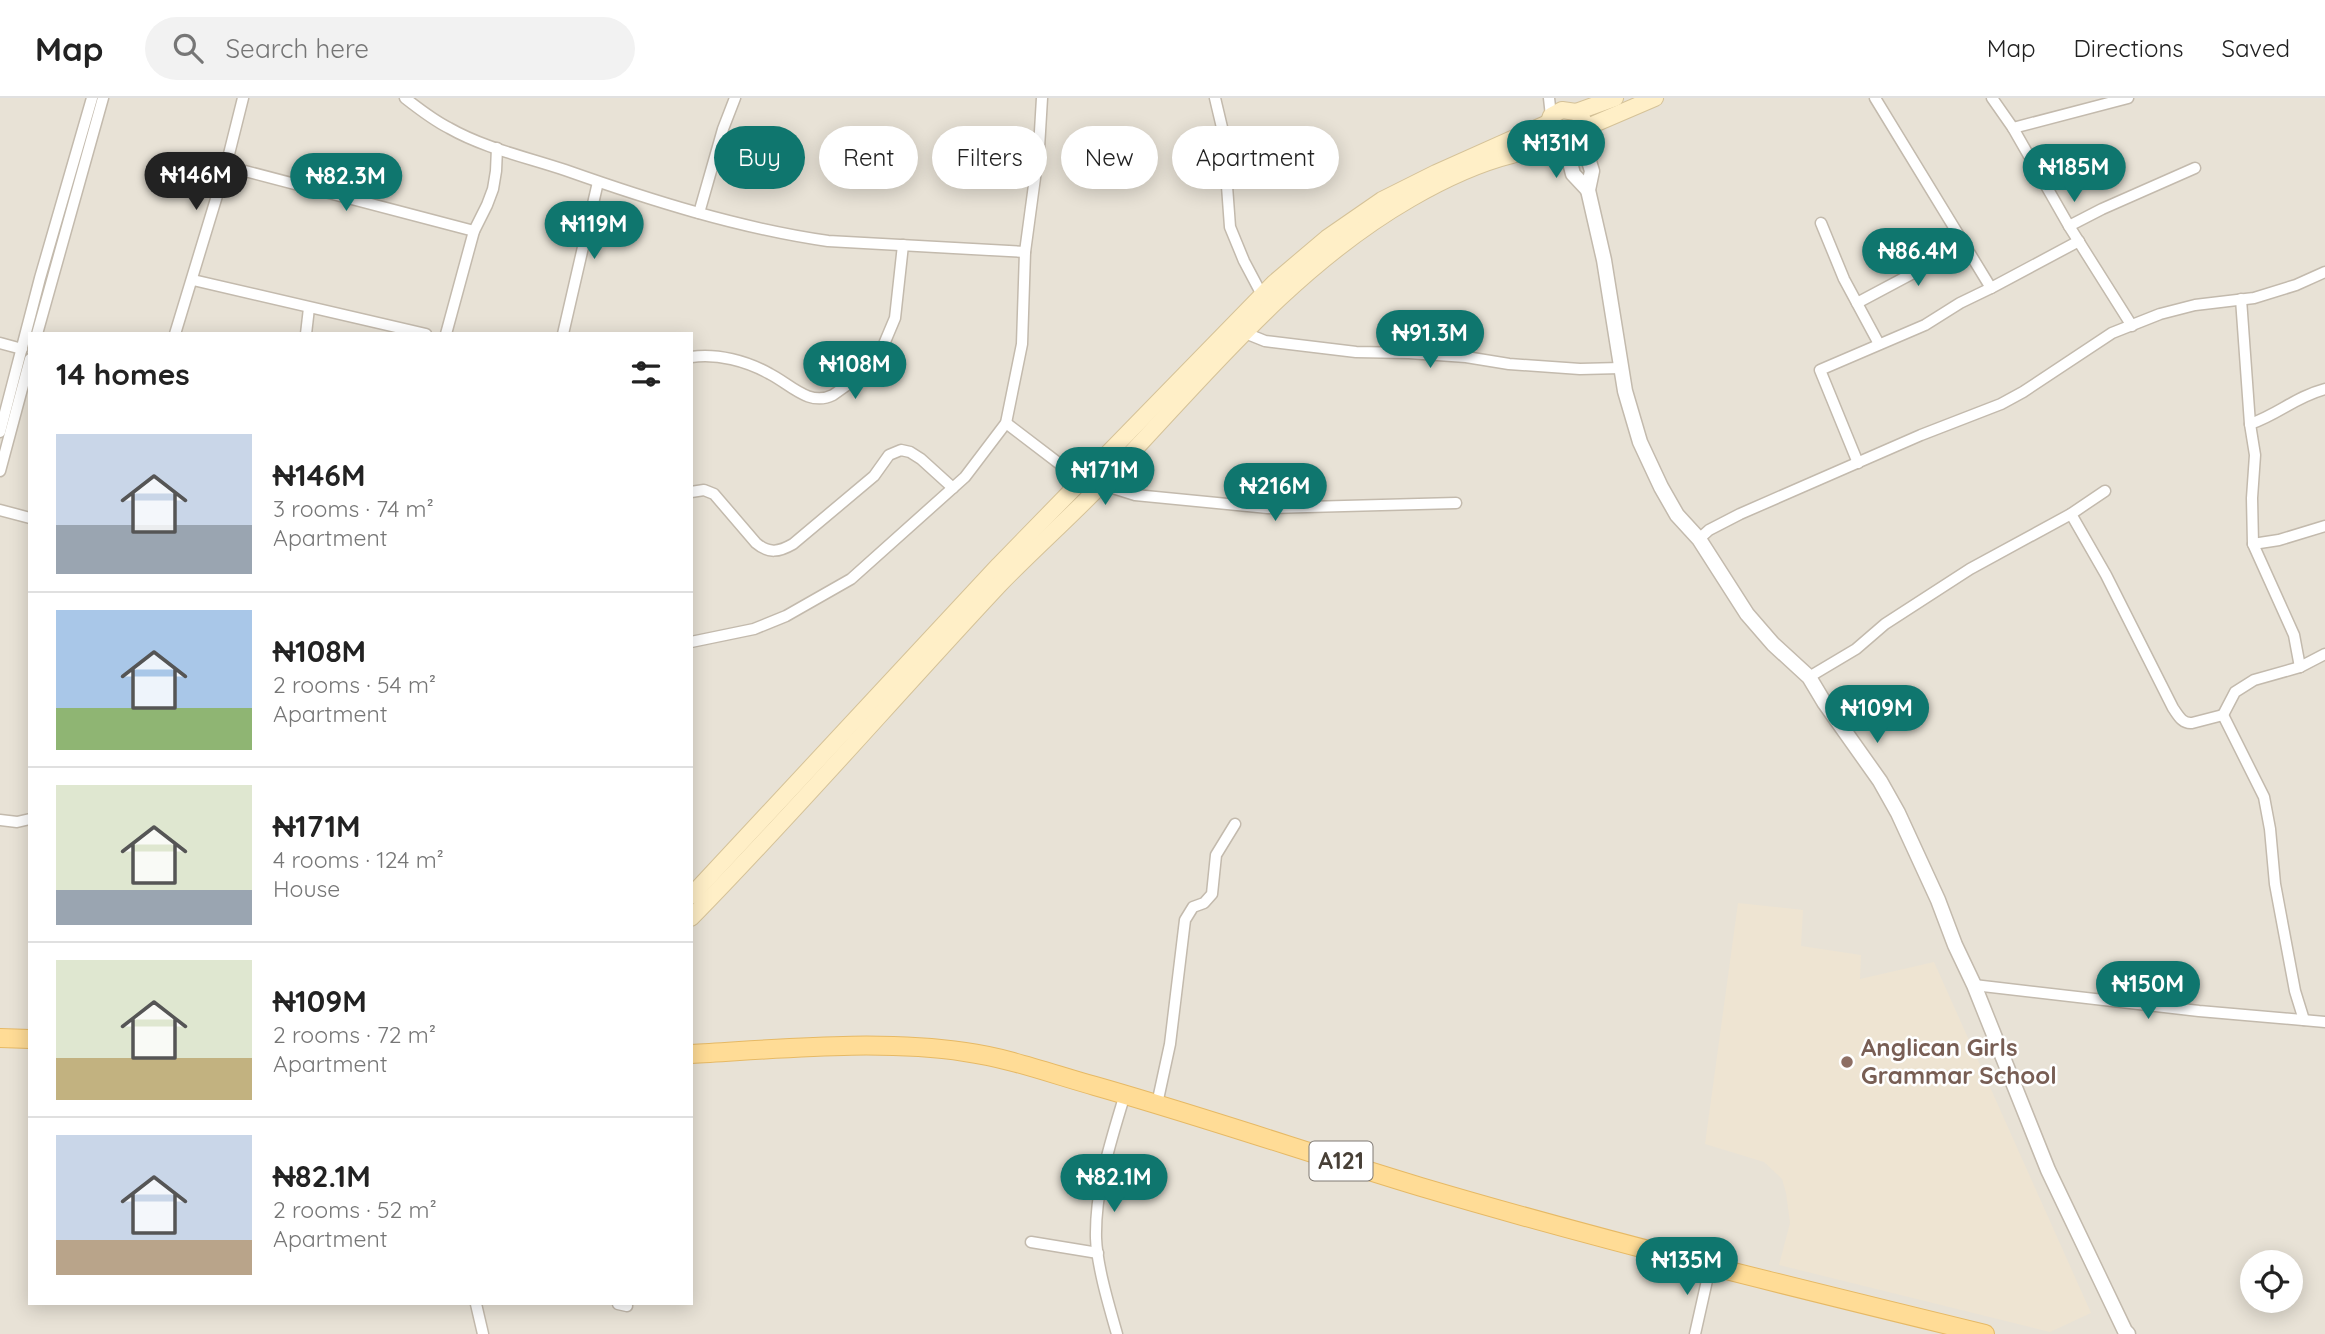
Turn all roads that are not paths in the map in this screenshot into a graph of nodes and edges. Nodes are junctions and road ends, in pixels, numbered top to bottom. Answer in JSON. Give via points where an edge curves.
{"nodes":[{"id":1,"x":92,"y":98,"type":"edge"},
{"id":2,"x":103,"y":98,"type":"edge"},
{"id":3,"x":243,"y":98,"type":"edge"},
{"id":4,"x":405,"y":98,"type":"edge"},
{"id":5,"x":735,"y":98,"type":"edge"},
{"id":6,"x":1042,"y":98,"type":"edge"},
{"id":7,"x":1215,"y":98,"type":"edge"},
{"id":8,"x":1549,"y":98,"type":"edge"},
{"id":9,"x":1615,"y":98,"type":"edge"},
{"id":10,"x":1655,"y":98,"type":"edge"},
{"id":11,"x":1875,"y":98,"type":"edge"},
{"id":12,"x":1992,"y":98,"type":"edge"},
{"id":13,"x":2128,"y":98,"type":"edge"},
{"id":14,"x":1572,"y":107,"type":"edge"},
{"id":15,"x":1549,"y":119,"type":"junction"},
{"id":16,"x":2013,"y":128,"type":"junction"},
{"id":17,"x":1584,"y":134,"type":"junction"},
{"id":18,"x":1562,"y":146,"type":"junction"},
{"id":19,"x":497,"y":148,"type":"junction"},
{"id":20,"x":226,"y":166,"type":"junction"},
{"id":21,"x":2195,"y":168,"type":"dead end"},
{"id":22,"x":598,"y":182,"type":"junction"},
{"id":23,"x":1588,"y":190,"type":"junction"},
{"id":24,"x":699,"y":213,"type":"junction"},
{"id":25,"x":1821,"y":223,"type":"dead end"},
{"id":26,"x":2070,"y":226,"type":"junction"},
{"id":27,"x":474,"y":231,"type":"junction"},
{"id":28,"x":2079,"y":241,"type":"junction"},
{"id":29,"x":903,"y":245,"type":"junction"},
{"id":30,"x":1964,"y":246,"type":"junction"},
{"id":31,"x":1025,"y":252,"type":"junction"},
{"id":32,"x":2325,"y":272,"type":"edge"},
{"id":33,"x":193,"y":280,"type":"junction"},
{"id":34,"x":1991,"y":288,"type":"junction"},
{"id":35,"x":1262,"y":295,"type":"junction"},
{"id":36,"x":2241,"y":299,"type":"junction"},
{"id":37,"x":1857,"y":303,"type":"junction"},
{"id":38,"x":309,"y":308,"type":"junction"},
{"id":39,"x":2132,"y":326,"type":"junction"},
{"id":40,"x":30,"y":332,"type":"edge"},
{"id":41,"x":38,"y":332,"type":"edge"},
{"id":42,"x":176,"y":332,"type":"edge"},
{"id":43,"x":306,"y":332,"type":"edge"},
{"id":44,"x":417,"y":332,"type":"edge"},
{"id":45,"x":447,"y":332,"type":"edge"},
{"id":46,"x":562,"y":332,"type":"edge"},
{"id":47,"x":1245,"y":333,"type":"junction"},
{"id":48,"x":0,"y":343,"type":"edge"},
{"id":49,"x":1879,"y":344,"type":"junction"},
{"id":50,"x":26,"y":354,"type":"edge"},
{"id":51,"x":693,"y":357,"type":"edge"},
{"id":52,"x":1621,"y":368,"type":"junction"},
{"id":53,"x":2325,"y":389,"type":"edge"},
{"id":54,"x":1006,"y":424,"type":"junction"},
{"id":55,"x":2250,"y":424,"type":"junction"},
{"id":56,"x":0,"y":432,"type":"edge"},
{"id":57,"x":1858,"y":463,"type":"junction"},
{"id":58,"x":0,"y":471,"type":"edge"},
{"id":59,"x":1084,"y":479,"type":"junction"},
{"id":60,"x":1101,"y":485,"type":"junction"},
{"id":61,"x":953,"y":488,"type":"junction"},
{"id":62,"x":2105,"y":491,"type":"dead end"},
{"id":63,"x":693,"y":492,"type":"edge"},
{"id":64,"x":1456,"y":503,"type":"dead end"},
{"id":65,"x":0,"y":510,"type":"edge"},
{"id":66,"x":2071,"y":514,"type":"junction"},
{"id":67,"x":28,"y":517,"type":"edge"},
{"id":68,"x":2325,"y":526,"type":"edge"},
{"id":69,"x":1699,"y":539,"type":"junction"},
{"id":70,"x":2253,"y":544,"type":"junction"},
{"id":71,"x":693,"y":642,"type":"edge"},
{"id":72,"x":2325,"y":654,"type":"edge"},
{"id":73,"x":2300,"y":667,"type":"junction"},
{"id":74,"x":1810,"y":677,"type":"junction"},
{"id":75,"x":2223,"y":715,"type":"junction"},
{"id":76,"x":28,"y":819,"type":"edge"},
{"id":77,"x":0,"y":820,"type":"edge"},
{"id":78,"x":1236,"y":824,"type":"dead end"},
{"id":79,"x":693,"y":894,"type":"edge"},
{"id":80,"x":693,"y":916,"type":"edge"},
{"id":81,"x":1974,"y":985,"type":"junction"},
{"id":82,"x":2304,"y":1020,"type":"junction"},
{"id":83,"x":2325,"y":1022,"type":"edge"},
{"id":84,"x":0,"y":1038,"type":"edge"},
{"id":85,"x":28,"y":1039,"type":"edge"},
{"id":86,"x":693,"y":1054,"type":"edge"},
{"id":87,"x":1125,"y":1094,"type":"junction"},
{"id":88,"x":1157,"y":1104,"type":"junction"},
{"id":89,"x":1031,"y":1242,"type":"dead end"},
{"id":90,"x":1098,"y":1253,"type":"junction"},
{"id":91,"x":1710,"y":1267,"type":"junction"},
{"id":92,"x":476,"y":1305,"type":"edge"},
{"id":93,"x":2126,"y":1333,"type":"edge"},
{"id":94,"x":483,"y":1334,"type":"edge"},
{"id":95,"x":1117,"y":1334,"type":"edge"},
{"id":96,"x":1695,"y":1334,"type":"edge"},
{"id":97,"x":1984,"y":1334,"type":"edge"}],
"edges":[{"from":1,"to":40,"type":"street","via":[[40,278]]},
{"from":2,"to":41,"type":"street"},
{"from":3,"to":20,"type":"street"},
{"from":4,"to":19,"type":"street","via":[[450,129]]},
{"from":5,"to":24,"type":"street"},
{"from":6,"to":31,"type":"street"},
{"from":7,"to":35,"type":"street","via":[[1228,157],[1230,227]]},
{"from":8,"to":15,"type":"street"},
{"from":9,"to":14,"type":"main road"},
{"from":10,"to":17,"type":"main road"},
{"from":11,"to":30,"type":"street"},
{"from":12,"to":16,"type":"street"},
{"from":13,"to":16,"type":"street"},
{"from":14,"to":15,"type":"main road"},
{"from":14,"to":17,"type":"main road","via":[[1584,122]]},
{"from":15,"to":18,"type":"main road","via":[[1548,134]]},
{"from":15,"to":35,"type":"main road","via":[[1382,200],[1327,239]]},
{"from":16,"to":26,"type":"street"},
{"from":17,"to":18,"type":"main road","via":[[1575,146]]},
{"from":17,"to":23,"type":"street","via":[[1592,171]]},
{"from":18,"to":23,"type":"street","via":[[1573,174]]},
{"from":18,"to":47,"type":"main road","via":[[1512,155],[1452,177],[1394,208],[1321,261]]},
{"from":19,"to":22,"type":"street"},
{"from":19,"to":27,"type":"street","via":[[493,189]]},
{"from":20,"to":27,"type":"street"},
{"from":20,"to":33,"type":"street"},
{"from":21,"to":26,"type":"street"},
{"from":22,"to":24,"type":"street"},
{"from":22,"to":46,"type":"street"},
{"from":23,"to":52,"type":"street"},
{"from":24,"to":29,"type":"street","via":[[804,238]]},
{"from":25,"to":37,"type":"street"},
{"from":26,"to":28,"type":"street"},
{"from":27,"to":45,"type":"street"},
{"from":28,"to":34,"type":"street"},
{"from":28,"to":39,"type":"street"},
{"from":29,"to":31,"type":"street"},
{"from":29,"to":51,"type":"street","via":[[895,318],[879,356],[873,366],[826,399],[808,397],[745,364],[719,356]]},
{"from":30,"to":34,"type":"street"},
{"from":30,"to":37,"type":"street"},
{"from":31,"to":54,"type":"street","via":[[1022,344]]},
{"from":32,"to":36,"type":"street","via":[[2296,285]]},
{"from":33,"to":38,"type":"street"},
{"from":33,"to":42,"type":"street"},
{"from":34,"to":49,"type":"street","via":[[1925,326]]},
{"from":35,"to":59,"type":"main road"},
{"from":36,"to":39,"type":"street","via":[[2195,305]]},
{"from":36,"to":55,"type":"street"},
{"from":37,"to":49,"type":"street"},
{"from":38,"to":43,"type":"street"},
{"from":38,"to":44,"type":"street"},
{"from":39,"to":57,"type":"street","via":[[2112,333],[2001,404]]},
{"from":47,"to":52,"type":"street","via":[[1265,341],[1356,352]]},
{"from":47,"to":60,"type":"main road"},
{"from":48,"to":50,"type":"street"},
{"from":49,"to":57,"type":"street","via":[[1820,370]]},
{"from":50,"to":56,"type":"street"},
{"from":50,"to":58,"type":"street"},
{"from":52,"to":69,"type":"street","via":[[1634,424],[1661,487],[1677,515]]},
{"from":53,"to":55,"type":"street"},
{"from":54,"to":59,"type":"street"},
{"from":54,"to":61,"type":"street"},
{"from":55,"to":70,"type":"street","via":[[2255,455]]},
{"from":57,"to":69,"type":"street","via":[[1740,514]]},
{"from":59,"to":60,"type":"street"},
{"from":59,"to":79,"type":"main road"},
{"from":60,"to":64,"type":"street","via":[[1135,495],[1255,507]]},
{"from":60,"to":80,"type":"main road","via":[[1001,584]]},
{"from":61,"to":63,"type":"street","via":[[920,459],[901,450],[889,455],[873,476],[793,544],[772,552],[756,543],[714,494]]},
{"from":61,"to":71,"type":"street","via":[[851,579],[754,629]]},
{"from":62,"to":66,"type":"street"},
{"from":65,"to":67,"type":"street"},
{"from":66,"to":74,"type":"street","via":[[1970,569]]},
{"from":66,"to":75,"type":"street","via":[[2181,719],[2192,723]]},
{"from":68,"to":70,"type":"street"},
{"from":69,"to":74,"type":"street","via":[[1747,614]]},
{"from":70,"to":73,"type":"street","via":[[2294,635]]},
{"from":72,"to":73,"type":"street"},
{"from":73,"to":75,"type":"street","via":[[2254,680],[2235,692]]},
{"from":74,"to":81,"type":"street","via":[[1898,813]]},
{"from":75,"to":82,"type":"street","via":[[2264,797],[2275,884]]},
{"from":76,"to":77,"type":"street"},
{"from":78,"to":88,"type":"street","via":[[1216,855],[1212,894],[1185,920],[1170,1044]]},
{"from":81,"to":82,"type":"street"},
{"from":81,"to":93,"type":"street","via":[[2048,1170]]},
{"from":82,"to":83,"type":"street"},
{"from":84,"to":85,"type":"main road"},
{"from":86,"to":87,"type":"main road","number":"A121","via":[[927,1047],[995,1058]]},
{"from":87,"to":88,"type":"main road","number":"A121"},
{"from":87,"to":90,"type":"street","via":[[1098,1204]]},
{"from":88,"to":91,"type":"main road","number":"A121","via":[[1417,1186]]},
{"from":89,"to":90,"type":"street"},
{"from":90,"to":95,"type":"street"},
{"from":91,"to":96,"type":"street"},
{"from":91,"to":97,"type":"main road","number":"A121"},
{"from":92,"to":94,"type":"street"}]}
